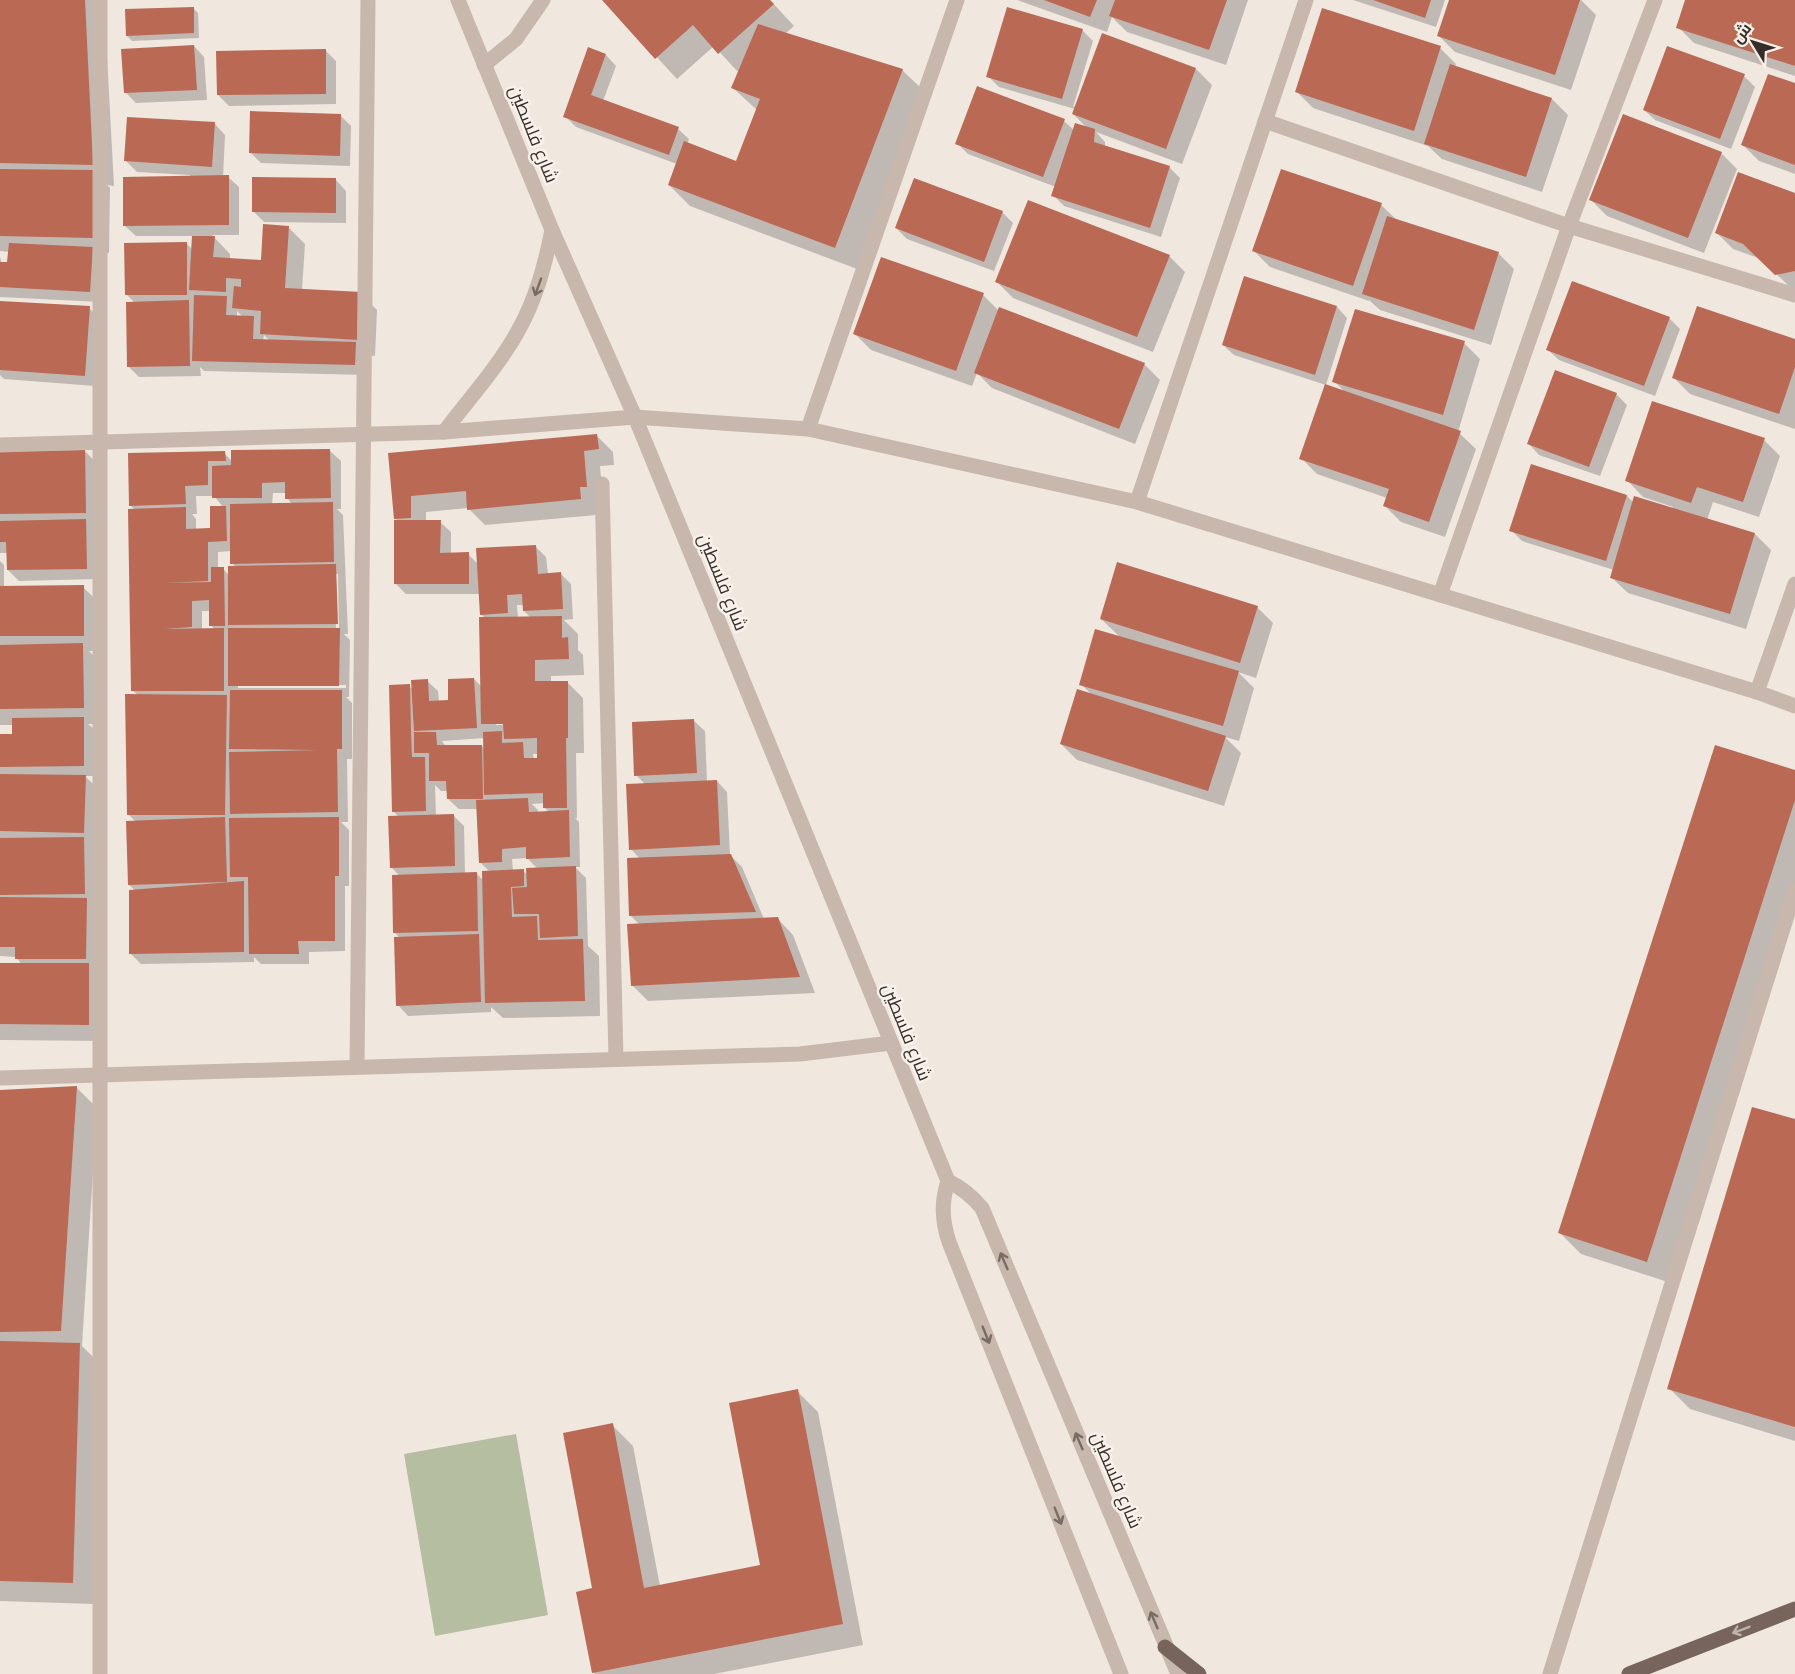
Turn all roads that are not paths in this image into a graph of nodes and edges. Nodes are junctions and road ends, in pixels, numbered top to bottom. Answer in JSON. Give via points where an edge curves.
{"nodes":[{"id":1,"x":100,"y":0,"type":"edge"},
{"id":2,"x":368,"y":0,"type":"edge"},
{"id":3,"x":458,"y":0,"type":"edge"},
{"id":4,"x":543,"y":0,"type":"edge"},
{"id":5,"x":957,"y":0,"type":"edge"},
{"id":6,"x":1306,"y":0,"type":"edge"},
{"id":7,"x":1654,"y":0,"type":"edge"},
{"id":8,"x":484,"y":65,"type":"junction"},
{"id":9,"x":1265,"y":121,"type":"junction"},
{"id":10,"x":1569,"y":226,"type":"junction"},
{"id":11,"x":552,"y":230,"type":"junction"},
{"id":12,"x":1795,"y":295,"type":"edge"},
{"id":13,"x":635,"y":417,"type":"junction"},
{"id":14,"x":808,"y":429,"type":"junction"},
{"id":15,"x":444,"y":432,"type":"junction"},
{"id":16,"x":364,"y":435,"type":"junction"},
{"id":17,"x":100,"y":442,"type":"junction"},
{"id":18,"x":0,"y":445,"type":"edge"},
{"id":19,"x":602,"y":484,"type":"dead end"},
{"id":20,"x":1137,"y":502,"type":"junction"},
{"id":21,"x":1795,"y":584,"type":"edge"},
{"id":22,"x":1440,"y":595,"type":"junction"},
{"id":23,"x":1757,"y":692,"type":"junction"},
{"id":24,"x":1795,"y":706,"type":"edge"},
{"id":25,"x":1795,"y":890,"type":"edge"},
{"id":26,"x":891,"y":1043,"type":"junction"},
{"id":27,"x":616,"y":1059,"type":"junction"},
{"id":28,"x":357,"y":1067,"type":"junction"},
{"id":29,"x":100,"y":1075,"type":"junction"},
{"id":30,"x":0,"y":1078,"type":"edge"},
{"id":31,"x":948,"y":1180,"type":"junction"},
{"id":32,"x":1795,"y":1609,"type":"edge"},
{"id":33,"x":1165,"y":1647,"type":"junction"},
{"id":34,"x":100,"y":1674,"type":"edge"},
{"id":35,"x":1121,"y":1674,"type":"edge"},
{"id":36,"x":1178,"y":1674,"type":"edge"},
{"id":37,"x":1199,"y":1674,"type":"edge"},
{"id":38,"x":1550,"y":1674,"type":"edge"},
{"id":39,"x":1629,"y":1674,"type":"edge"}],
"edges":[{"from":1,"to":17,"type":"street"},
{"from":2,"to":16,"type":"street"},
{"from":3,"to":8,"type":"street","name":"شارع فلسطين"},
{"from":4,"to":8,"type":"street","via":[[516,39]]},
{"from":5,"to":14,"type":"street"},
{"from":6,"to":9,"type":"street"},
{"from":7,"to":10,"type":"street"},
{"from":8,"to":11,"type":"street","name":"شارع فلسطين"},
{"from":9,"to":10,"type":"street"},
{"from":9,"to":20,"type":"street"},
{"from":10,"to":12,"type":"street"},
{"from":10,"to":22,"type":"street"},
{"from":11,"to":13,"type":"street","name":"شارع فلسطين"},
{"from":11,"to":15,"type":"street","one_way":true,"via":[[543,272],[519,331]]},
{"from":13,"to":14,"type":"street"},
{"from":13,"to":15,"type":"street"},
{"from":13,"to":26,"type":"street","name":"شارع فلسطين"},
{"from":14,"to":20,"type":"street"},
{"from":15,"to":16,"type":"street"},
{"from":16,"to":17,"type":"street"},
{"from":16,"to":28,"type":"street"},
{"from":17,"to":18,"type":"street"},
{"from":17,"to":29,"type":"street"},
{"from":19,"to":27,"type":"street"},
{"from":20,"to":22,"type":"street"},
{"from":21,"to":23,"type":"street"},
{"from":22,"to":23,"type":"street"},
{"from":23,"to":24,"type":"street"},
{"from":25,"to":38,"type":"street"},
{"from":26,"to":27,"type":"street","via":[[800,1054]]},
{"from":26,"to":31,"type":"street","name":"شارع فلسطين"},
{"from":27,"to":28,"type":"street"},
{"from":28,"to":29,"type":"street"},
{"from":29,"to":30,"type":"street"},
{"from":29,"to":34,"type":"street"},
{"from":33,"to":31,"type":"street","name":"شارع فلسطين","one_way":true,"via":[[981,1208],[967,1192]]},
{"from":31,"to":35,"type":"street","one_way":true,"via":[[942,1212],[949,1242]]},
{"from":32,"to":39,"type":"main road","one_way":true},
{"from":33,"to":36,"type":"street","name":"شارع فلسطين"},
{"from":33,"to":37,"type":"main road"}]}
